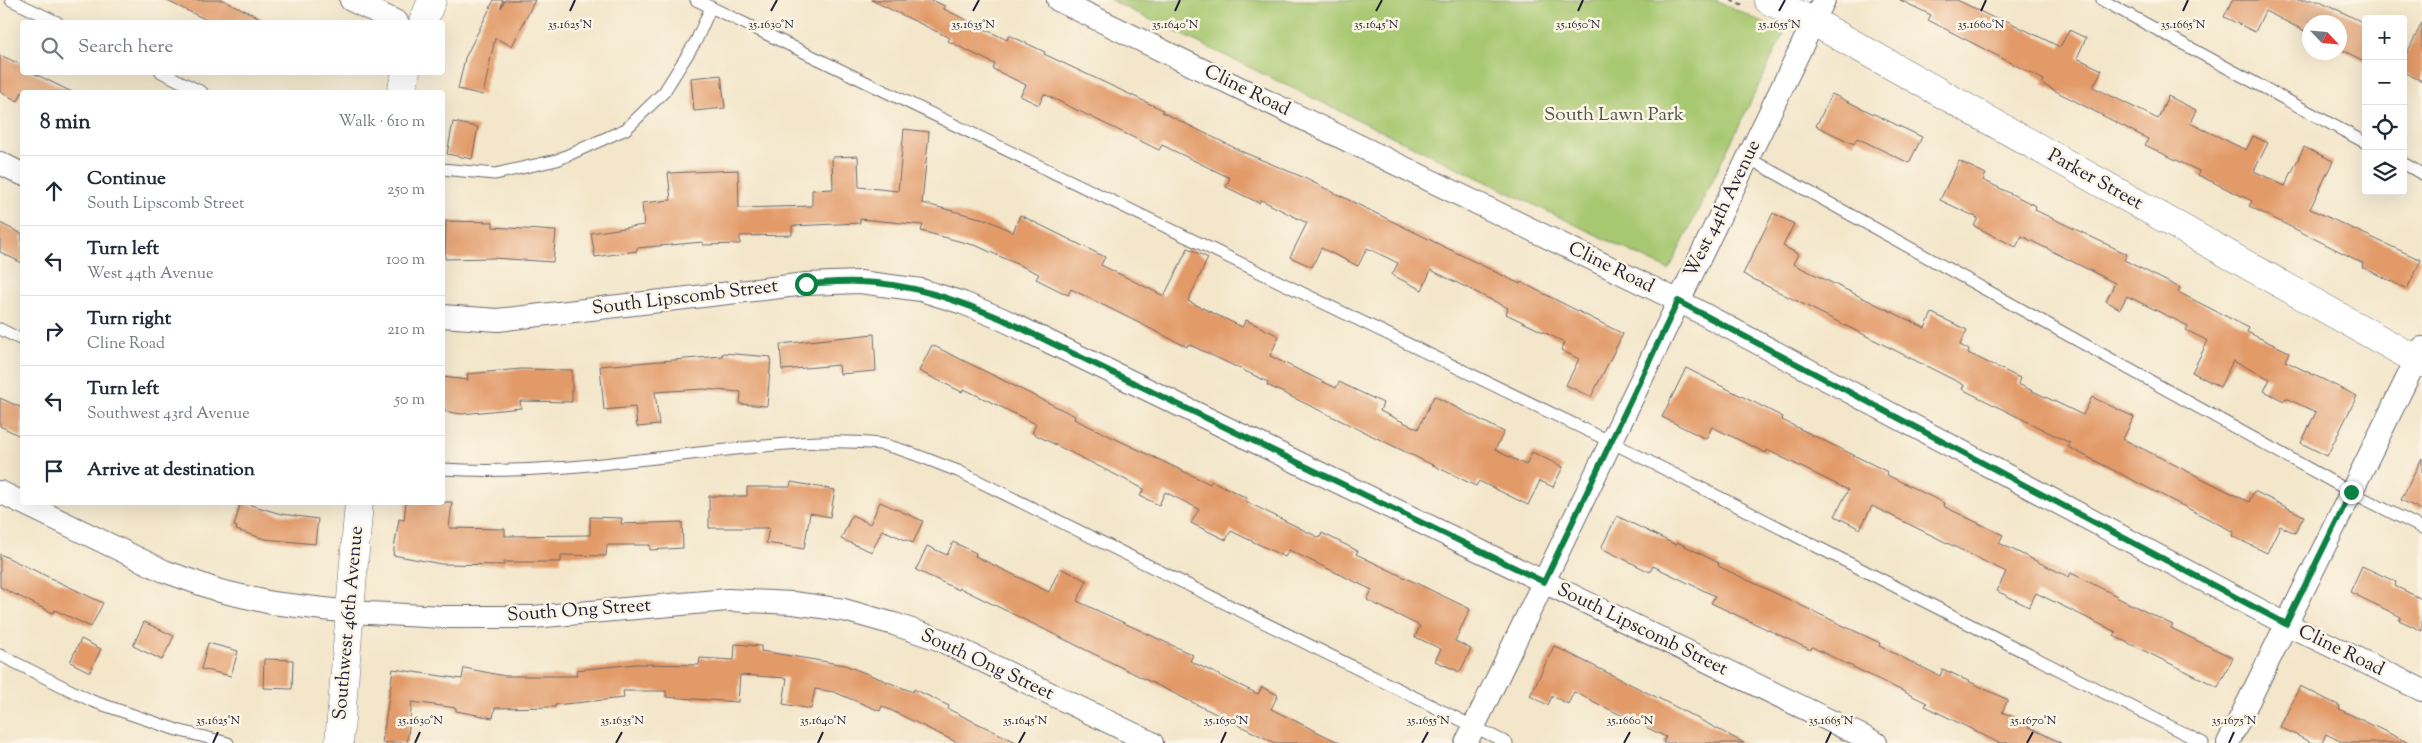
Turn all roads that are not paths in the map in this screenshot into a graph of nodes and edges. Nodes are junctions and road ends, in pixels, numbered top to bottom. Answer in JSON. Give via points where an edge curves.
{"nodes":[{"id":1,"x":11,"y":0,"type":"edge"},
{"id":2,"x":351,"y":0,"type":"edge"},
{"id":3,"x":432,"y":0,"type":"edge"},
{"id":4,"x":696,"y":0,"type":"edge"},
{"id":5,"x":1058,"y":0,"type":"edge"},
{"id":6,"x":1768,"y":0,"type":"edge"},
{"id":7,"x":2102,"y":0,"type":"edge"},
{"id":8,"x":711,"y":7,"type":"junction"},
{"id":9,"x":1819,"y":11,"type":"edge"},
{"id":10,"x":54,"y":20,"type":"edge"},
{"id":11,"x":393,"y":20,"type":"edge"},
{"id":12,"x":424,"y":20,"type":"edge"},
{"id":13,"x":167,"y":75,"type":"edge"},
{"id":14,"x":405,"y":75,"type":"edge"},
{"id":15,"x":198,"y":90,"type":"edge"},
{"id":16,"x":401,"y":90,"type":"edge"},
{"id":17,"x":2362,"y":141,"type":"edge"},
{"id":18,"x":1748,"y":158,"type":"junction"},
{"id":19,"x":0,"y":163,"type":"edge"},
{"id":20,"x":2407,"y":166,"type":"edge"},
{"id":21,"x":445,"y":169,"type":"edge"},
{"id":22,"x":20,"y":173,"type":"edge"},
{"id":23,"x":2422,"y":174,"type":"edge"},
{"id":24,"x":1678,"y":301,"type":"junction"},
{"id":25,"x":445,"y":316,"type":"edge"},
{"id":26,"x":0,"y":329,"type":"edge"},
{"id":27,"x":20,"y":339,"type":"edge"},
{"id":28,"x":2420,"y":357,"type":"edge"},
{"id":29,"x":1610,"y":442,"type":"junction"},
{"id":30,"x":445,"y":469,"type":"edge"},
{"id":31,"x":0,"y":492,"type":"edge"},
{"id":32,"x":2351,"y":492,"type":"junction"},
{"id":33,"x":20,"y":502,"type":"edge"},
{"id":34,"x":27,"y":505,"type":"edge"},
{"id":35,"x":359,"y":505,"type":"edge"},
{"id":36,"x":2422,"y":528,"type":"edge"},
{"id":37,"x":1544,"y":582,"type":"junction"},
{"id":38,"x":350,"y":612,"type":"junction"},
{"id":39,"x":2286,"y":624,"type":"junction"},
{"id":40,"x":0,"y":655,"type":"edge"},
{"id":41,"x":2422,"y":690,"type":"edge"},
{"id":42,"x":1470,"y":735,"type":"edge"},
{"id":43,"x":228,"y":743,"type":"edge"},
{"id":44,"x":339,"y":743,"type":"edge"},
{"id":45,"x":1152,"y":743,"type":"edge"},
{"id":46,"x":1507,"y":743,"type":"edge"},
{"id":47,"x":1876,"y":743,"type":"edge"},
{"id":48,"x":2203,"y":743,"type":"edge"},
{"id":49,"x":2228,"y":743,"type":"edge"}],
"edges":[{"from":1,"to":10,"type":"lane"},
{"from":2,"to":11,"type":"street"},
{"from":3,"to":12,"type":"main road"},
{"from":4,"to":8,"type":"lane"},
{"from":5,"to":24,"type":"street","name":"Cline Road"},
{"from":6,"to":9,"type":"main road","name":"Parker Street"},
{"from":7,"to":17,"type":"lane"},
{"from":8,"to":21,"type":"lane","via":[[696,41],[664,92],[626,129],[557,160],[495,174]]},
{"from":8,"to":29,"type":"lane"},
{"from":9,"to":18,"type":"street","name":"West 44th Avenue"},
{"from":9,"to":28,"type":"main road","name":"Parker Street"},
{"from":13,"to":15,"type":"lane"},
{"from":14,"to":16,"type":"main road"},
{"from":18,"to":24,"type":"street","name":"West 44th Avenue"},
{"from":18,"to":32,"type":"lane"},
{"from":19,"to":22,"type":"street"},
{"from":20,"to":23,"type":"lane"},
{"from":24,"to":29,"type":"street","name":"West 44th Avenue"},
{"from":24,"to":39,"type":"street","name":"Cline Road"},
{"from":25,"to":37,"type":"street","name":"South Lipscomb Street","via":[[498,320],[806,284],[860,282],[921,290],[1002,319]]},
{"from":26,"to":27,"type":"lane"},
{"from":28,"to":32,"type":"street"},
{"from":29,"to":37,"type":"street","name":"West 44th Avenue"},
{"from":29,"to":48,"type":"lane"},
{"from":30,"to":42,"type":"lane","via":[[483,472],[597,464],[824,442],[882,444],[958,471]]},
{"from":31,"to":33,"type":"street","name":"South Ong Street"},
{"from":32,"to":36,"type":"lane"},
{"from":32,"to":39,"type":"street"},
{"from":34,"to":38,"type":"street","name":"South Ong Street","via":[[164,571],[220,591],[272,603]]},
{"from":35,"to":38,"type":"main road","name":"Southwest 46th Avenue"},
{"from":37,"to":42,"type":"street","name":"West 44th Avenue"},
{"from":37,"to":47,"type":"street","name":"South Lipscomb Street"},
{"from":38,"to":44,"type":"main road","name":"Southwest 46th Avenue"},
{"from":38,"to":45,"type":"street","name":"South Ong Street","via":[[532,617],[728,600],[793,603],[844,610],[938,640]]},
{"from":39,"to":41,"type":"street","name":"Cline Road"},
{"from":39,"to":49,"type":"street"},
{"from":40,"to":43,"type":"lane","via":[[92,701],[177,730]]},
{"from":42,"to":46,"type":"lane"}]}
